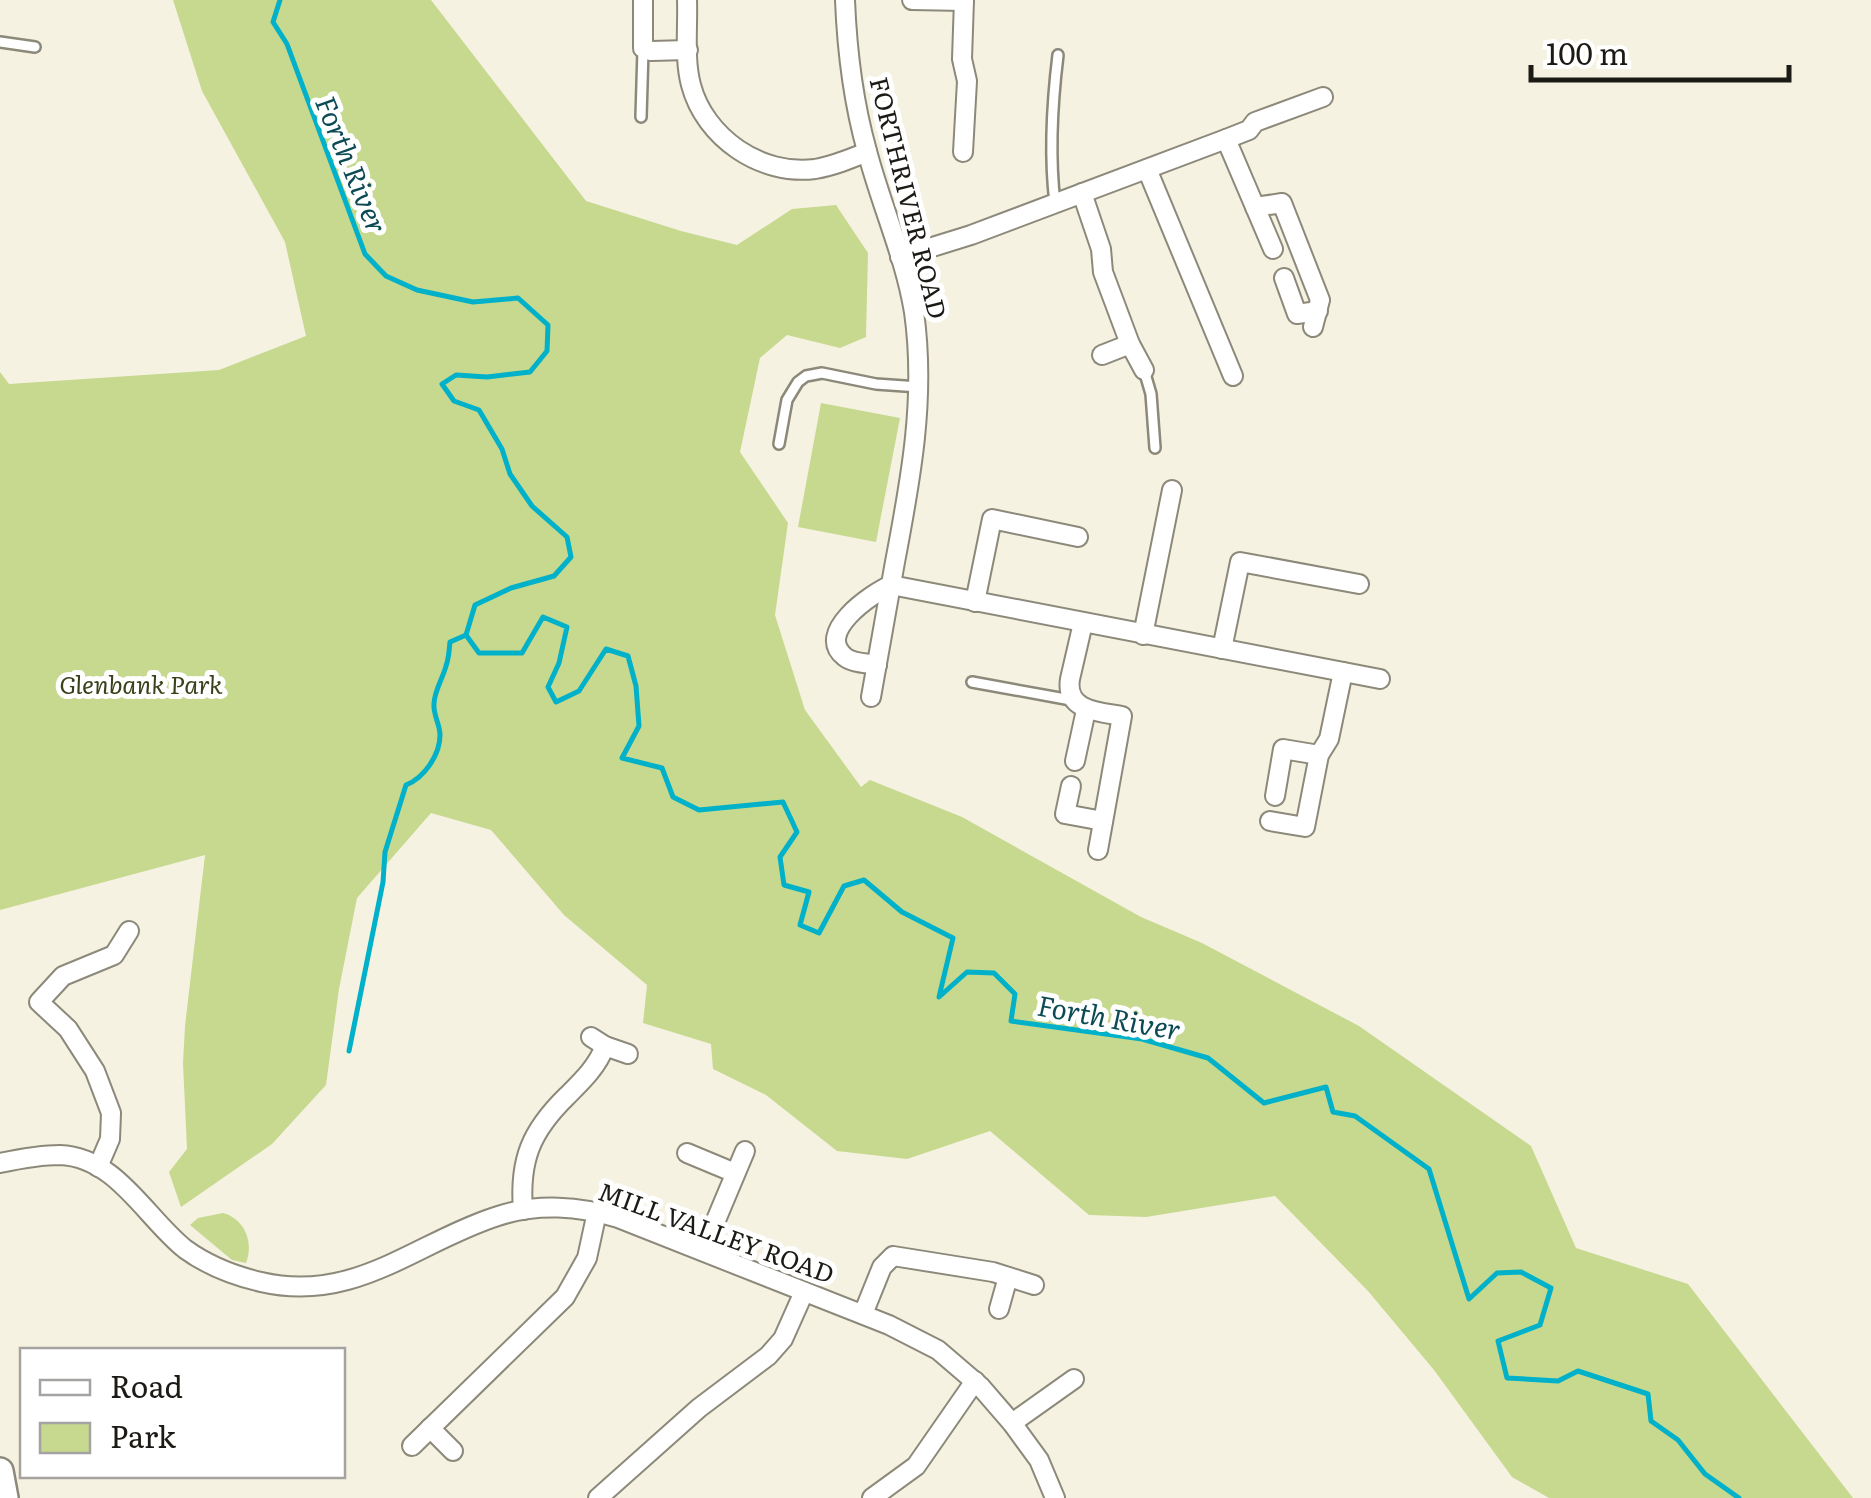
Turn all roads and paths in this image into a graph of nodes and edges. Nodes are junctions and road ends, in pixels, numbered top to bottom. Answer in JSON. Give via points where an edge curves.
{"nodes":[{"id":1,"x":643,"y":0,"type":"edge"},
{"id":2,"x":688,"y":0,"type":"edge"},
{"id":3,"x":845,"y":0,"type":"edge"},
{"id":4,"x":912,"y":0,"type":"edge"},
{"id":5,"x":964,"y":1,"type":"edge"},
{"id":6,"x":0,"y":42,"type":"edge"},
{"id":7,"x":35,"y":47,"type":"dead end"},
{"id":8,"x":643,"y":48,"type":"junction"},
{"id":9,"x":688,"y":50,"type":"junction"},
{"id":10,"x":1058,"y":55,"type":"dead end"},
{"id":11,"x":1324,"y":97,"type":"dead end"},
{"id":12,"x":642,"y":117,"type":"dead end"},
{"id":13,"x":1226,"y":140,"type":"junction"},
{"id":14,"x":867,"y":152,"type":"junction"},
{"id":15,"x":963,"y":152,"type":"dead end"},
{"id":16,"x":1147,"y":169,"type":"junction"},
{"id":17,"x":1082,"y":193,"type":"junction"},
{"id":18,"x":1055,"y":203,"type":"junction"},
{"id":19,"x":1256,"y":207,"type":"junction"},
{"id":20,"x":1273,"y":250,"type":"dead end"},
{"id":21,"x":900,"y":256,"type":"junction"},
{"id":22,"x":1284,"y":278,"type":"dead end"},
{"id":23,"x":1130,"y":344,"type":"junction"},
{"id":24,"x":1102,"y":355,"type":"dead end"},
{"id":25,"x":1144,"y":370,"type":"joint"},
{"id":26,"x":1233,"y":376,"type":"dead end"},
{"id":27,"x":919,"y":387,"type":"junction"},
{"id":28,"x":779,"y":444,"type":"dead end"},
{"id":29,"x":1155,"y":448,"type":"dead end"},
{"id":30,"x":1172,"y":490,"type":"dead end"},
{"id":31,"x":1078,"y":537,"type":"dead end"},
{"id":32,"x":1359,"y":584,"type":"dead end"},
{"id":33,"x":891,"y":585,"type":"junction"},
{"id":34,"x":975,"y":602,"type":"junction"},
{"id":35,"x":1083,"y":623,"type":"junction"},
{"id":36,"x":1143,"y":634,"type":"junction"},
{"id":37,"x":1222,"y":649,"type":"junction"},
{"id":38,"x":877,"y":665,"type":"junction"},
{"id":39,"x":1342,"y":672,"type":"junction"},
{"id":40,"x":1380,"y":678,"type":"dead end"},
{"id":41,"x":972,"y":682,"type":"dead end"},
{"id":42,"x":871,"y":697,"type":"dead end"},
{"id":43,"x":1080,"y":705,"type":"junction"},
{"id":44,"x":1319,"y":756,"type":"junction"},
{"id":45,"x":1076,"y":762,"type":"dead end"},
{"id":46,"x":1070,"y":786,"type":"dead end"},
{"id":47,"x":1274,"y":796,"type":"dead end"},
{"id":48,"x":1270,"y":821,"type":"dead end"},
{"id":49,"x":1103,"y":822,"type":"junction"},
{"id":50,"x":1098,"y":850,"type":"dead end"},
{"id":51,"x":129,"y":931,"type":"dead end"},
{"id":52,"x":628,"y":1054,"type":"dead end"},
{"id":53,"x":744,"y":1151,"type":"dead end"},
{"id":54,"x":687,"y":1153,"type":"dead end"},
{"id":55,"x":0,"y":1163,"type":"edge"},
{"id":56,"x":98,"y":1168,"type":"junction"},
{"id":57,"x":735,"y":1173,"type":"junction"},
{"id":58,"x":523,"y":1210,"type":"junction"},
{"id":59,"x":597,"y":1212,"type":"junction"},
{"id":60,"x":703,"y":1252,"type":"junction"},
{"id":61,"x":1008,"y":1277,"type":"junction"},
{"id":62,"x":1034,"y":1285,"type":"dead end"},
{"id":63,"x":804,"y":1292,"type":"junction"},
{"id":64,"x":999,"y":1309,"type":"dead end"},
{"id":65,"x":863,"y":1314,"type":"junction"},
{"id":66,"x":1074,"y":1378,"type":"dead end"},
{"id":67,"x":974,"y":1380,"type":"junction"},
{"id":68,"x":1012,"y":1423,"type":"junction"},
{"id":69,"x":430,"y":1428,"type":"junction"},
{"id":70,"x":412,"y":1446,"type":"dead end"},
{"id":71,"x":452,"y":1451,"type":"dead end"},
{"id":72,"x":0,"y":1471,"type":"edge"},
{"id":73,"x":5,"y":1498,"type":"edge"},
{"id":74,"x":598,"y":1498,"type":"edge"},
{"id":75,"x":872,"y":1498,"type":"edge"},
{"id":76,"x":1055,"y":1498,"type":"edge"}],
"edges":[{"from":1,"to":8,"type":"street"},
{"from":2,"to":9,"type":"street"},
{"from":3,"to":14,"type":"street","name":"FORTHRIVER ROAD"},
{"from":4,"to":5,"type":"street"},
{"from":5,"to":15,"type":"street"},
{"from":6,"to":7,"type":"lane"},
{"from":8,"to":9,"type":"street"},
{"from":8,"to":12,"type":"lane"},
{"from":9,"to":14,"type":"street","via":[[696,102],[716,132],[741,152],[767,164],[811,170]]},
{"from":10,"to":18,"type":"lane"},
{"from":11,"to":13,"type":"street"},
{"from":13,"to":16,"type":"street"},
{"from":13,"to":19,"type":"street"},
{"from":14,"to":21,"type":"street","name":"FORTHRIVER ROAD"},
{"from":16,"to":17,"type":"street"},
{"from":16,"to":26,"type":"street"},
{"from":17,"to":18,"type":"street"},
{"from":17,"to":23,"type":"street"},
{"from":18,"to":21,"type":"street"},
{"from":19,"to":20,"type":"street"},
{"from":19,"to":22,"type":"street","via":[[1282,203],[1320,300],[1316,319],[1296,314]]},
{"from":21,"to":27,"type":"street","name":"FORTHRIVER ROAD","via":[[913,310]]},
{"from":23,"to":24,"type":"street"},
{"from":23,"to":25,"type":"street"},
{"from":25,"to":29,"type":"lane"},
{"from":27,"to":28,"type":"lane","via":[[806,376],[788,400]]},
{"from":27,"to":33,"type":"street","name":"FORTHRIVER ROAD","via":[[915,453]]},
{"from":30,"to":36,"type":"street"},
{"from":31,"to":34,"type":"street","via":[[992,519]]},
{"from":32,"to":37,"type":"street","via":[[1240,562]]},
{"from":33,"to":34,"type":"street"},
{"from":33,"to":38,"type":"street","name":"FORTHRIVER ROAD"},
{"from":33,"to":38,"type":"street","via":[[836,634],[848,660]]},
{"from":34,"to":35,"type":"street"},
{"from":35,"to":36,"type":"street"},
{"from":35,"to":43,"type":"street","via":[[1068,688]]},
{"from":36,"to":37,"type":"street"},
{"from":37,"to":39,"type":"street"},
{"from":38,"to":42,"type":"street","name":"FORTHRIVER ROAD"},
{"from":39,"to":40,"type":"street"},
{"from":39,"to":44,"type":"street","via":[[1329,739]]},
{"from":41,"to":43,"type":"lane"},
{"from":43,"to":45,"type":"street"},
{"from":43,"to":49,"type":"street","via":[[1122,716]]},
{"from":44,"to":47,"type":"street","via":[[1284,749]]},
{"from":44,"to":48,"type":"street","via":[[1306,827]]},
{"from":46,"to":49,"type":"street","via":[[1065,814]]},
{"from":49,"to":50,"type":"street"},
{"from":51,"to":56,"type":"street","via":[[114,955],[63,976],[40,1002],[95,1070],[111,1113]]},
{"from":52,"to":58,"type":"street","via":[[598,1042],[600,1059],[532,1139],[521,1184]]},
{"from":53,"to":57,"type":"street"},
{"from":54,"to":57,"type":"street"},
{"from":55,"to":56,"type":"street","name":"MILL VALLEY ROAD","via":[[62,1155]]},
{"from":56,"to":58,"type":"street","name":"MILL VALLEY ROAD","via":[[187,1250],[224,1271],[296,1287],[368,1274]]},
{"from":57,"to":60,"type":"street"},
{"from":58,"to":59,"type":"street","name":"MILL VALLEY ROAD"},
{"from":59,"to":60,"type":"street","name":"MILL VALLEY ROAD"},
{"from":59,"to":69,"type":"street","via":[[587,1258],[565,1296]]},
{"from":60,"to":63,"type":"street","name":"MILL VALLEY ROAD"},
{"from":61,"to":62,"type":"street"},
{"from":61,"to":64,"type":"street"},
{"from":61,"to":65,"type":"street","via":[[893,1256]]},
{"from":63,"to":65,"type":"street","name":"MILL VALLEY ROAD"},
{"from":63,"to":74,"type":"street","via":[[768,1356]]},
{"from":65,"to":67,"type":"street","name":"MILL VALLEY ROAD","via":[[915,1336]]},
{"from":66,"to":68,"type":"street"},
{"from":67,"to":68,"type":"street","name":"MILL VALLEY ROAD"},
{"from":67,"to":75,"type":"street","via":[[916,1466]]},
{"from":68,"to":76,"type":"street","name":"MILL VALLEY ROAD","via":[[1039,1460]]},
{"from":69,"to":70,"type":"street"},
{"from":69,"to":71,"type":"street"},
{"from":72,"to":73,"type":"street"}]}
